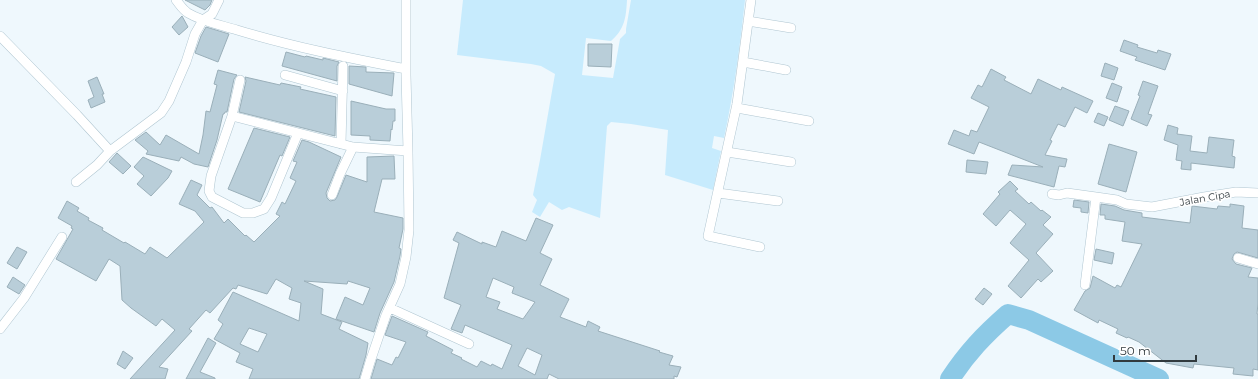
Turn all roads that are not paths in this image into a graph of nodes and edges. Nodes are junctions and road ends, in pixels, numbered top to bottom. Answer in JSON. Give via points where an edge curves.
{"nodes":[{"id":1,"x":176,"y":0,"type":"edge"},
{"id":2,"x":219,"y":0,"type":"edge"},
{"id":3,"x":406,"y":0,"type":"edge"},
{"id":4,"x":751,"y":0,"type":"edge"},
{"id":5,"x":203,"y":20,"type":"junction"},
{"id":6,"x":748,"y":21,"type":"junction"},
{"id":7,"x":792,"y":28,"type":"dead end"},
{"id":8,"x":0,"y":36,"type":"edge"},
{"id":9,"x":743,"y":62,"type":"junction"},
{"id":10,"x":343,"y":66,"type":"dead end"},
{"id":11,"x":406,"y":69,"type":"junction"},
{"id":12,"x":786,"y":70,"type":"dead end"},
{"id":13,"x":285,"y":75,"type":"dead end"},
{"id":14,"x":240,"y":80,"type":"dead end"},
{"id":15,"x":342,"y":91,"type":"junction"},
{"id":16,"x":736,"y":108,"type":"junction"},
{"id":17,"x":232,"y":116,"type":"junction"},
{"id":18,"x":809,"y":121,"type":"dead end"},
{"id":19,"x":298,"y":133,"type":"junction"},
{"id":20,"x":341,"y":144,"type":"junction"},
{"id":21,"x":353,"y":147,"type":"junction"},
{"id":22,"x":110,"y":151,"type":"junction"},
{"id":23,"x":408,"y":151,"type":"junction"},
{"id":24,"x":727,"y":152,"type":"junction"},
{"id":25,"x":791,"y":162,"type":"dead end"},
{"id":26,"x":76,"y":182,"type":"dead end"},
{"id":27,"x":1258,"y":192,"type":"edge"},
{"id":28,"x":718,"y":193,"type":"junction"},
{"id":29,"x":1052,"y":194,"type":"dead end"},
{"id":30,"x":332,"y":195,"type":"dead end"},
{"id":31,"x":1096,"y":197,"type":"junction"},
{"id":32,"x":778,"y":201,"type":"dead end"},
{"id":33,"x":62,"y":237,"type":"dead end"},
{"id":34,"x":760,"y":247,"type":"dead end"},
{"id":35,"x":1238,"y":258,"type":"dead end"},
{"id":36,"x":1258,"y":264,"type":"edge"},
{"id":37,"x":1085,"y":285,"type":"dead end"},
{"id":38,"x":390,"y":308,"type":"junction"},
{"id":39,"x":0,"y":329,"type":"edge"},
{"id":40,"x":469,"y":344,"type":"dead end"},
{"id":41,"x":365,"y":379,"type":"edge"}],
"edges":[{"from":1,"to":5,"type":"street","via":[[188,13]]},
{"from":2,"to":5,"type":"street","via":[[212,14]]},
{"from":3,"to":11,"type":"street"},
{"from":4,"to":6,"type":"street"},
{"from":5,"to":11,"type":"street","via":[[290,46]]},
{"from":5,"to":22,"type":"street","via":[[169,101],[161,113]]},
{"from":6,"to":7,"type":"street"},
{"from":6,"to":9,"type":"street"},
{"from":8,"to":22,"type":"street"},
{"from":9,"to":12,"type":"street"},
{"from":9,"to":16,"type":"street"},
{"from":10,"to":15,"type":"street"},
{"from":11,"to":23,"type":"street"},
{"from":13,"to":15,"type":"street"},
{"from":14,"to":17,"type":"street"},
{"from":15,"to":20,"type":"street"},
{"from":16,"to":18,"type":"street"},
{"from":16,"to":24,"type":"street"},
{"from":17,"to":19,"type":"street"},
{"from":17,"to":19,"type":"street","via":[[211,176],[209,191],[212,197],[243,213],[253,213],[264,209],[268,204]]},
{"from":19,"to":20,"type":"street"},
{"from":20,"to":21,"type":"street"},
{"from":21,"to":23,"type":"street"},
{"from":21,"to":30,"type":"street"},
{"from":22,"to":26,"type":"street"},
{"from":23,"to":38,"type":"street","via":[[409,230],[406,257],[400,284]]},
{"from":24,"to":25,"type":"street"},
{"from":24,"to":28,"type":"street"},
{"from":27,"to":31,"type":"street","name":"Jalan Cipa","via":[[1236,192],[1152,208]]},
{"from":28,"to":32,"type":"street"},
{"from":28,"to":34,"type":"street","via":[[708,236]]},
{"from":29,"to":31,"type":"street","via":[[1067,193]]},
{"from":31,"to":37,"type":"street"},
{"from":33,"to":39,"type":"street","via":[[24,298]]},
{"from":35,"to":36,"type":"street"},
{"from":38,"to":40,"type":"street"},
{"from":38,"to":41,"type":"street"}]}
